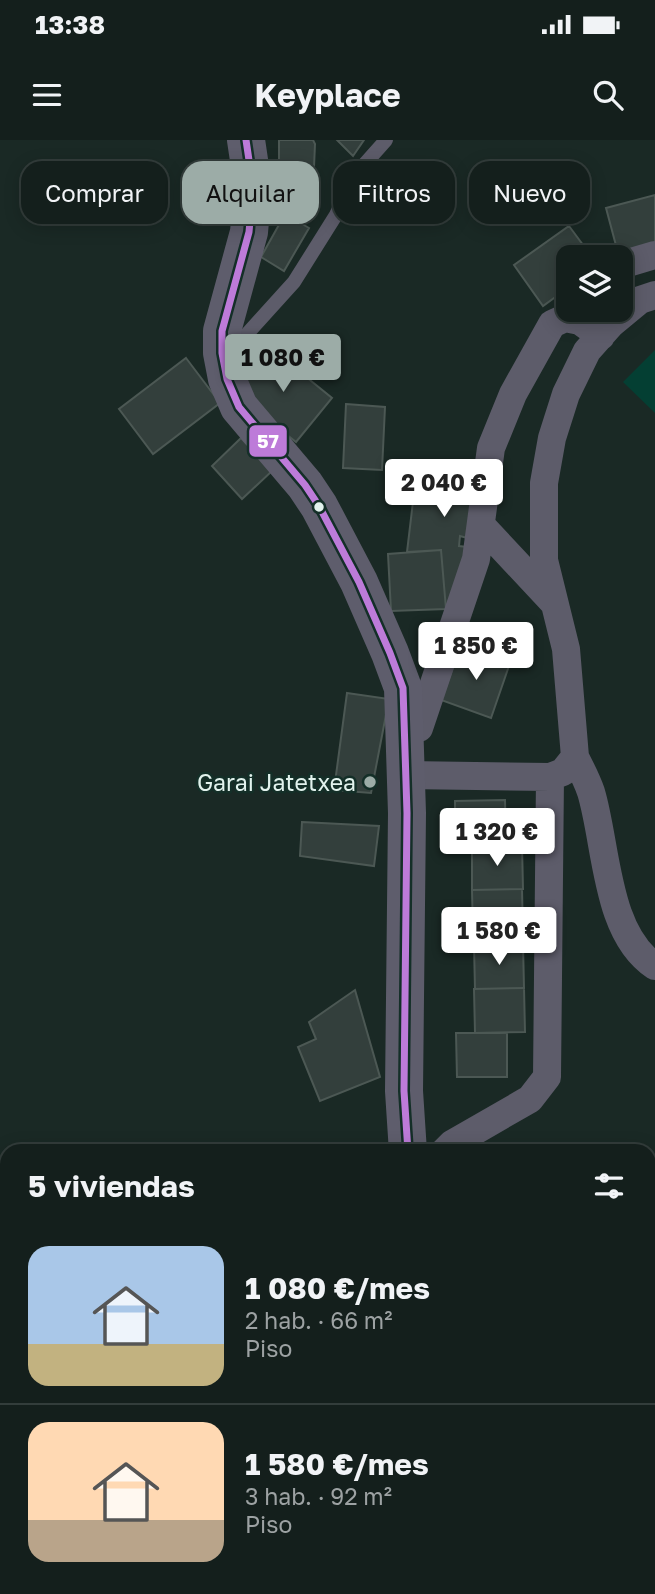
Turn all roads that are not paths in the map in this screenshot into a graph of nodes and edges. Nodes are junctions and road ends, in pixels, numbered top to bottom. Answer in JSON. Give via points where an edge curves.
{"nodes":[{"id":1,"x":246,"y":140,"type":"edge"},
{"id":2,"x":386,"y":140,"type":"edge"},
{"id":3,"x":655,"y":256,"type":"edge"},
{"id":4,"x":633,"y":262,"type":"edge"},
{"id":5,"x":655,"y":295,"type":"edge"},
{"id":6,"x":556,"y":320,"type":"edge"},
{"id":7,"x":581,"y":322,"type":"edge"},
{"id":8,"x":601,"y":336,"type":"junction"},
{"id":9,"x":222,"y":353,"type":"junction"},
{"id":10,"x":481,"y":525,"type":"junction"},
{"id":11,"x":555,"y":604,"type":"junction"},
{"id":12,"x":419,"y":727,"type":"dead end"},
{"id":13,"x":575,"y":757,"type":"junction"},
{"id":14,"x":406,"y":775,"type":"junction"},
{"id":15,"x":550,"y":777,"type":"junction"},
{"id":16,"x":655,"y":967,"type":"edge"},
{"id":17,"x":407,"y":1139,"type":"edge"},
{"id":18,"x":427,"y":1144,"type":"edge"},
{"id":19,"x":455,"y":1144,"type":"edge"}],
"edges":[{"from":1,"to":9,"type":"street","via":[[253,187],[249,232],[222,331]]},
{"from":2,"to":9,"type":"lane","via":[[354,176],[336,215],[294,282],[247,334]]},
{"from":3,"to":4,"type":"street"},
{"from":5,"to":8,"type":"street","via":[[640,300]]},
{"from":6,"to":10,"type":"street","via":[[513,394],[491,448]]},
{"from":7,"to":8,"type":"street"},
{"from":8,"to":11,"type":"street","via":[[587,351],[566,394],[544,483],[544,560]]},
{"from":9,"to":14,"type":"street","via":[[239,407],[319,506],[390,653],[402,688]]},
{"from":10,"to":11,"type":"street"},
{"from":10,"to":12,"type":"street","via":[[476,559]]},
{"from":11,"to":13,"type":"street","via":[[566,649]]},
{"from":13,"to":15,"type":"street","via":[[564,772]]},
{"from":13,"to":16,"type":"street","via":[[590,790],[612,896],[629,938]]},
{"from":14,"to":15,"type":"street"},
{"from":14,"to":17,"type":"street"},
{"from":15,"to":19,"type":"street","via":[[547,1077],[530,1099]]},
{"from":17,"to":18,"type":"street"}]}
